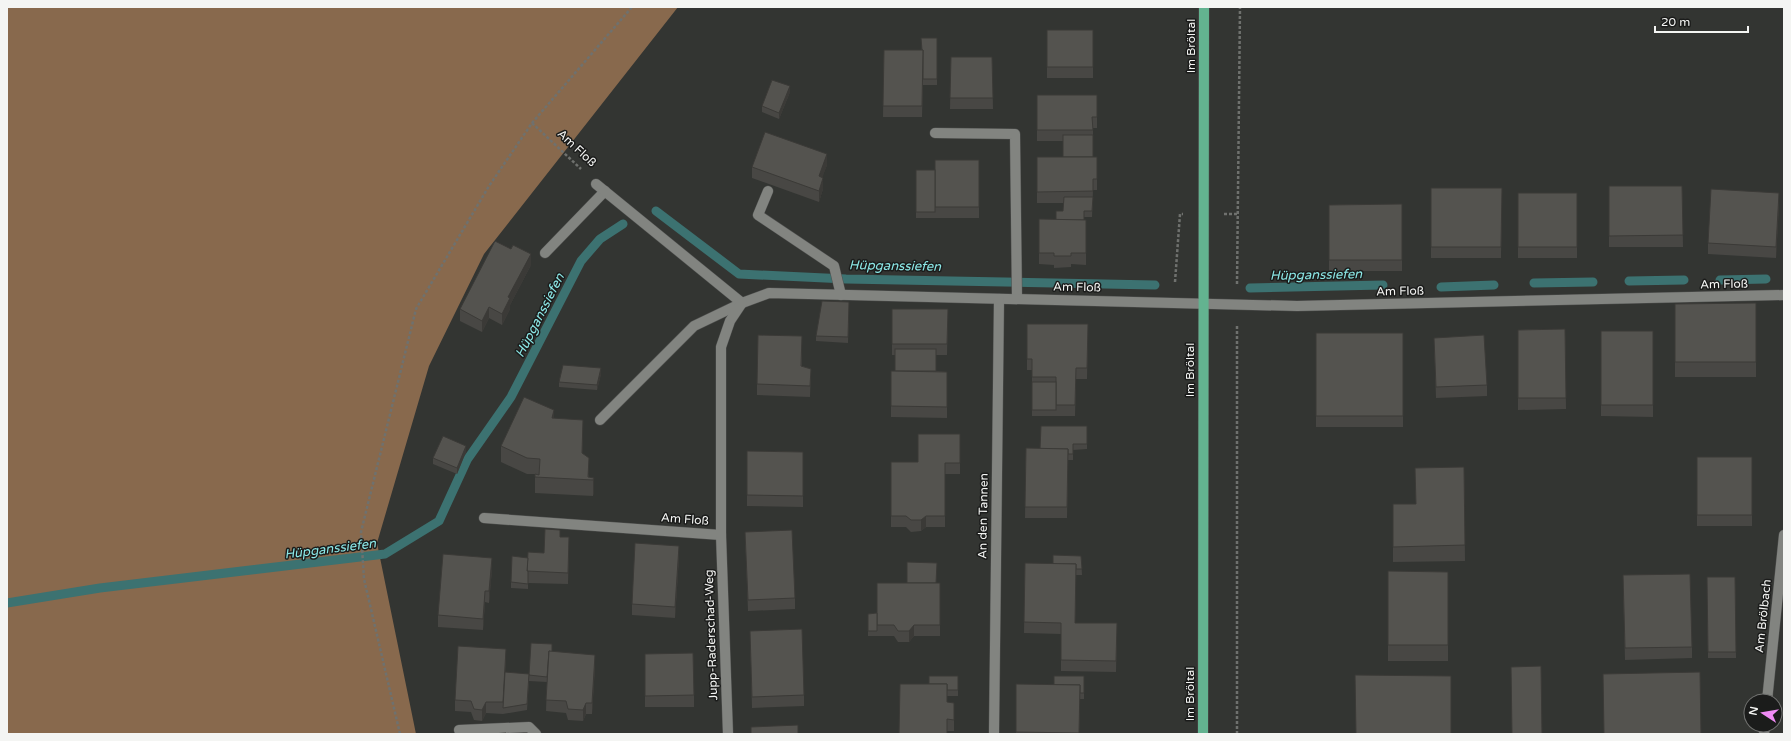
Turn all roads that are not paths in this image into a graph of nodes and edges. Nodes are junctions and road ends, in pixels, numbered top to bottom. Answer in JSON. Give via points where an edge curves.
{"nodes":[{"id":1,"x":1204,"y":7,"type":"edge"},
{"id":2,"x":935,"y":133,"type":"dead end"},
{"id":3,"x":596,"y":184,"type":"road end"},
{"id":4,"x":605,"y":191,"type":"junction"},
{"id":5,"x":768,"y":191,"type":"dead end"},
{"id":6,"x":545,"y":253,"type":"dead end"},
{"id":7,"x":841,"y":295,"type":"junction"},
{"id":8,"x":1784,"y":295,"type":"edge"},
{"id":9,"x":999,"y":299,"type":"junction"},
{"id":10,"x":1018,"y":299,"type":"junction"},
{"id":11,"x":742,"y":303,"type":"junction"},
{"id":12,"x":1204,"y":303,"type":"junction"},
{"id":13,"x":600,"y":420,"type":"dead end"},
{"id":14,"x":484,"y":518,"type":"dead end"},
{"id":15,"x":721,"y":535,"type":"junction"},
{"id":16,"x":1784,"y":535,"type":"edge"},
{"id":17,"x":1768,"y":693,"type":"edge"},
{"id":18,"x":459,"y":730,"type":"dead end"},
{"id":19,"x":536,"y":734,"type":"edge"},
{"id":20,"x":728,"y":734,"type":"edge"},
{"id":21,"x":994,"y":734,"type":"edge"},
{"id":22,"x":1203,"y":734,"type":"edge"}],
"edges":[{"from":1,"to":12,"type":"main road","name":"Im Bröltal"},
{"from":2,"to":10,"type":"street","via":[[1015,134]]},
{"from":3,"to":4,"type":"street","name":"Am Floß"},
{"from":4,"to":6,"type":"street"},
{"from":4,"to":11,"type":"street","name":"Am Floß"},
{"from":5,"to":7,"type":"street","via":[[758,215],[834,266]]},
{"from":7,"to":9,"type":"street","name":"Am Floß"},
{"from":7,"to":11,"type":"street","name":"Am Floß","via":[[769,293]]},
{"from":8,"to":12,"type":"street","name":"Am Floß","via":[[1297,306]]},
{"from":9,"to":10,"type":"street","name":"Am Floß"},
{"from":9,"to":21,"type":"street","name":"An den Tannen"},
{"from":10,"to":12,"type":"street","name":"Am Floß"},
{"from":11,"to":13,"type":"street","name":"Am Floß","via":[[694,326]]},
{"from":11,"to":15,"type":"street","name":"Am Floß","via":[[730,321],[721,347]]},
{"from":12,"to":22,"type":"main road","name":"Im Bröltal"},
{"from":14,"to":15,"type":"street","name":"Am Floß"},
{"from":15,"to":20,"type":"street","name":"Jupp-Raderschad-Weg"},
{"from":16,"to":17,"type":"street","name":"Am Brölbach"},
{"from":18,"to":19,"type":"street","via":[[529,727]]}]}
